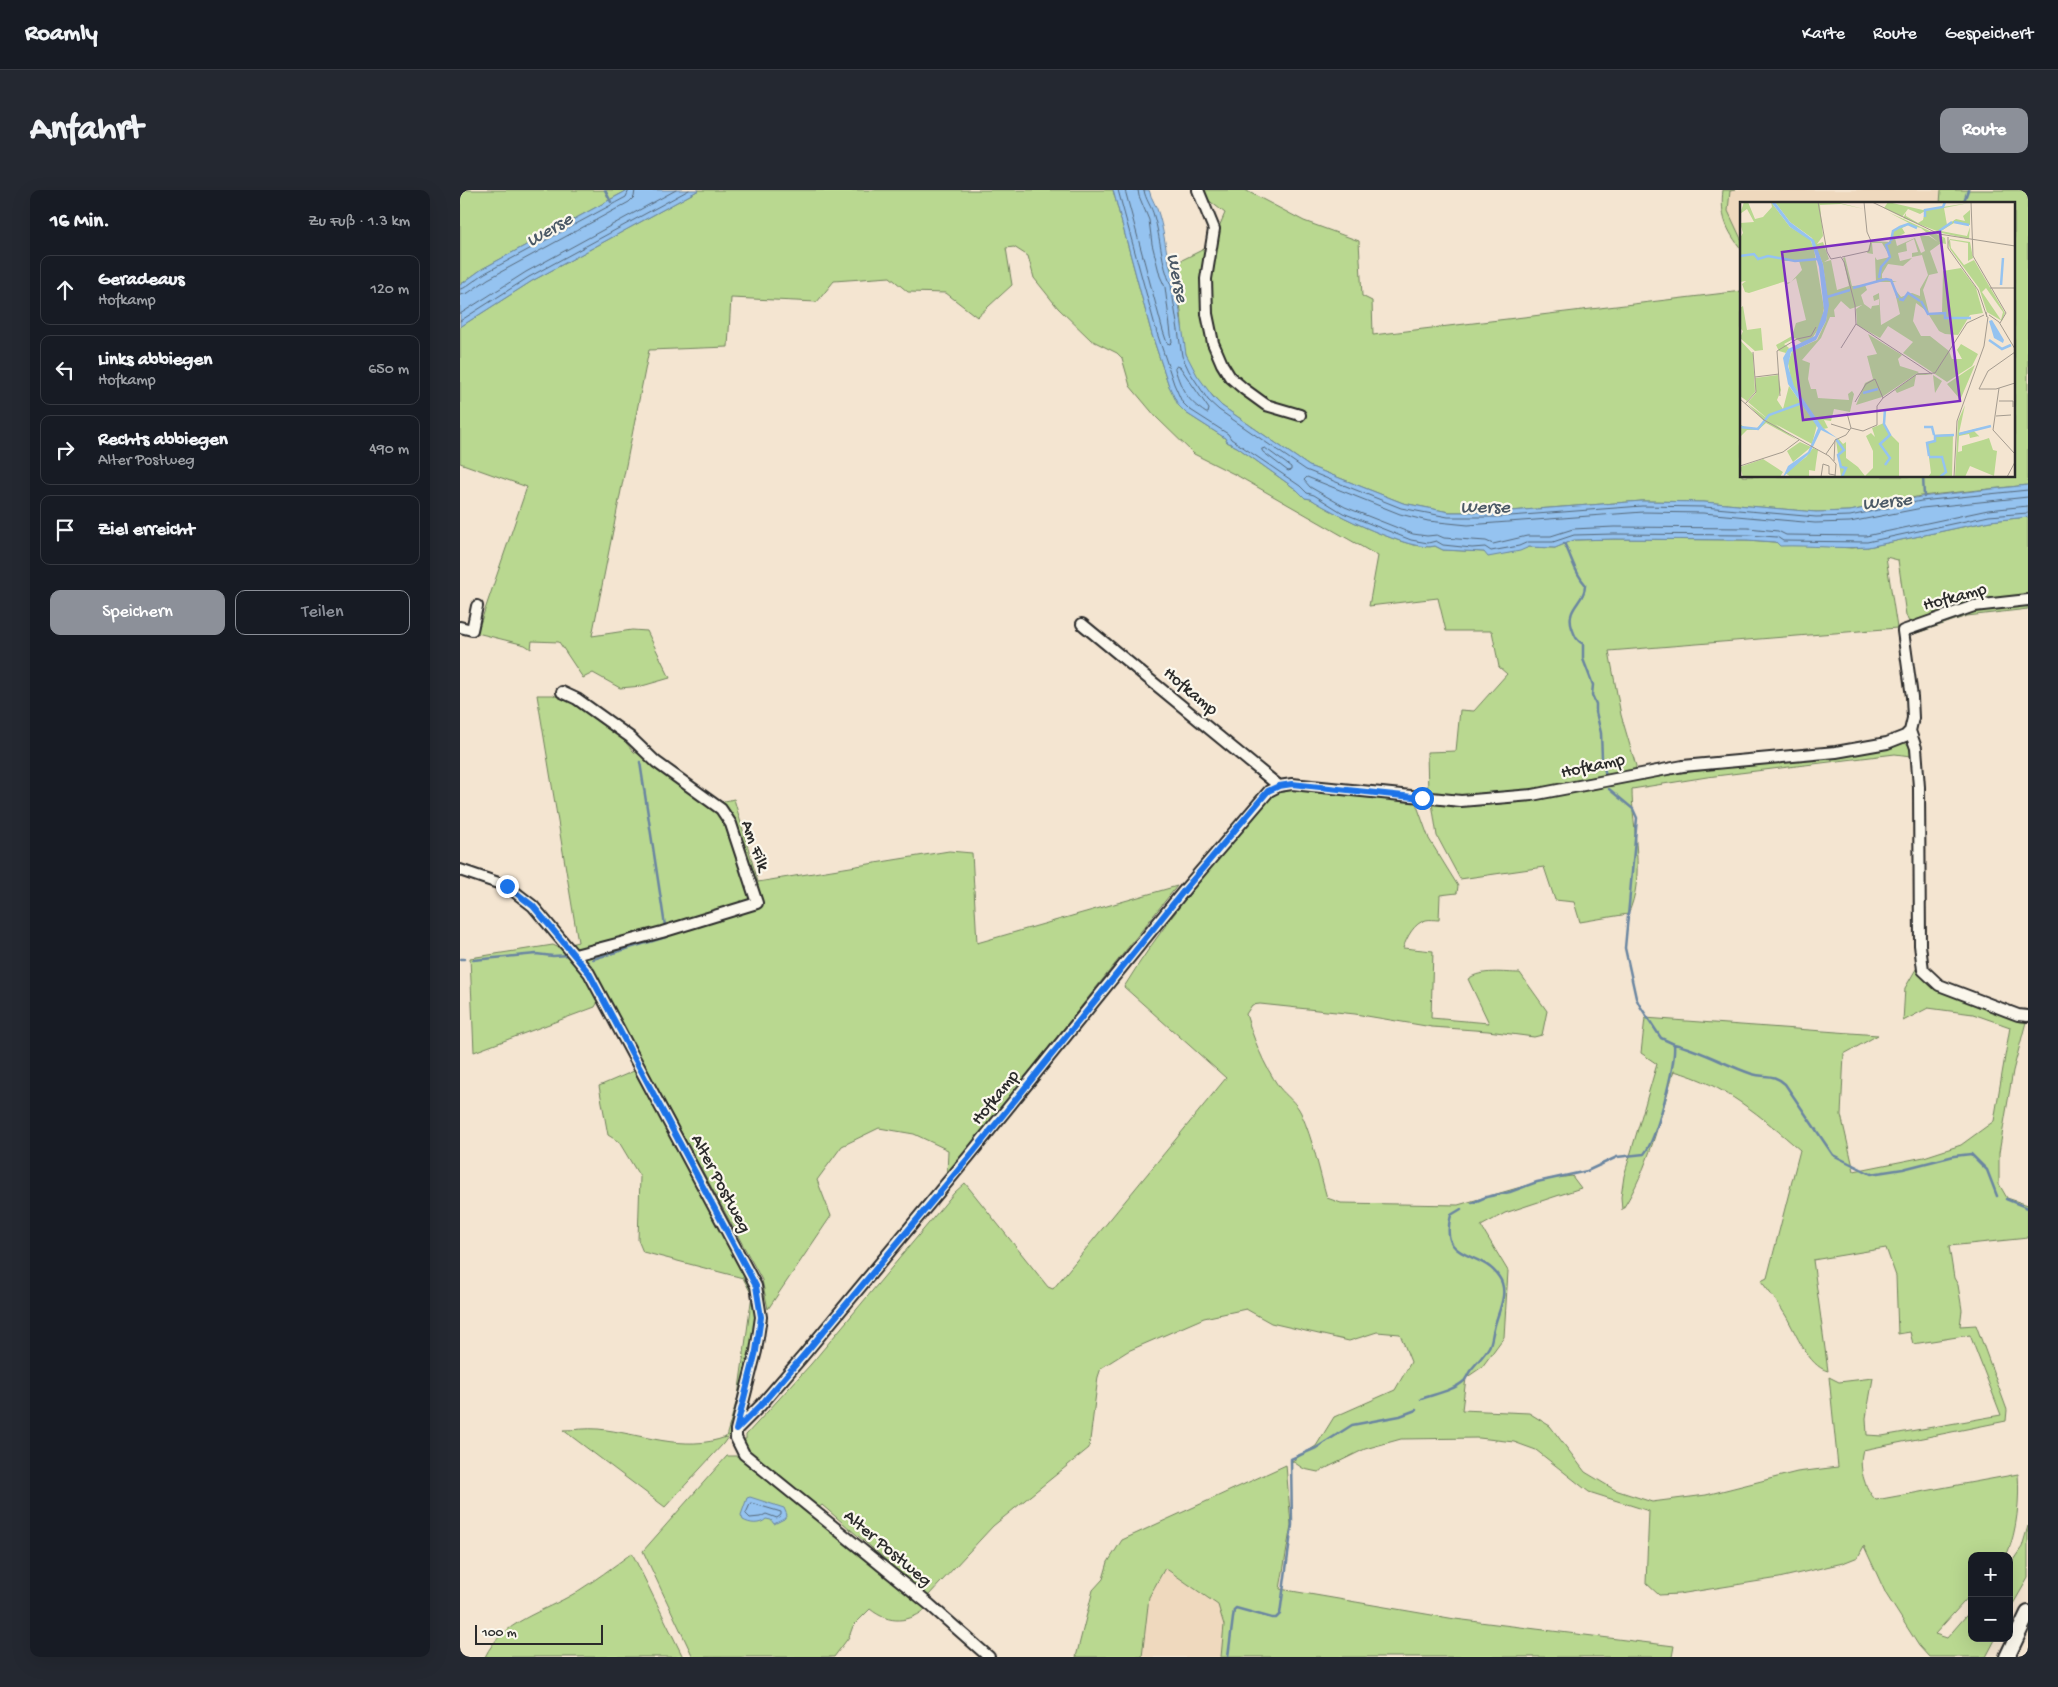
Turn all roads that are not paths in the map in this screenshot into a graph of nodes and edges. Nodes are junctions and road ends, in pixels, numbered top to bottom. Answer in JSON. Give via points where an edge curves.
{"nodes":[{"id":1,"x":1198,"y":190,"type":"edge"},
{"id":2,"x":1300,"y":415,"type":"dead end"},
{"id":3,"x":2028,"y":600,"type":"edge"},
{"id":4,"x":477,"y":606,"type":"dead end"},
{"id":5,"x":1082,"y":624,"type":"dead end"},
{"id":6,"x":460,"y":627,"type":"edge"},
{"id":7,"x":562,"y":692,"type":"dead end"},
{"id":8,"x":1910,"y":731,"type":"junction"},
{"id":9,"x":1279,"y":786,"type":"junction"},
{"id":10,"x":460,"y":870,"type":"edge"},
{"id":11,"x":575,"y":955,"type":"junction"},
{"id":12,"x":2028,"y":1016,"type":"edge"},
{"id":13,"x":736,"y":1430,"type":"junction"},
{"id":14,"x":2028,"y":1613,"type":"edge"},
{"id":15,"x":989,"y":1657,"type":"edge"},
{"id":16,"x":2007,"y":1657,"type":"edge"}],
"edges":[{"from":1,"to":2,"type":"street","via":[[1214,229],[1206,279],[1207,314],[1213,343],[1222,364],[1244,389],[1266,404]]},
{"from":3,"to":8,"type":"street","name":"Hofkamp","via":[[1974,606],[1903,630],[1912,697]]},
{"from":4,"to":6,"type":"street","via":[[472,630]]},
{"from":5,"to":9,"type":"street","name":"Hofkamp"},
{"from":7,"to":11,"type":"street","name":"Am Filk","via":[[630,737],[656,762],[721,809],[731,824],[757,902]]},
{"from":8,"to":9,"type":"street","name":"Hofkamp","via":[[1898,740],[1868,748],[1683,766],[1532,795],[1461,801],[1292,784]]},
{"from":8,"to":12,"type":"street","name":"Hofkamp","via":[[1916,748],[1919,780],[1923,970],[1939,985]]},
{"from":9,"to":13,"type":"street","name":"Hofkamp","via":[[1260,800],[877,1267],[761,1405]]},
{"from":10,"to":11,"type":"street","name":"Alter Postweg","via":[[507,886],[533,906]]},
{"from":11,"to":13,"type":"street","name":"Alter Postweg","via":[[589,973],[756,1286],[761,1317]]},
{"from":13,"to":15,"type":"street","name":"Alter Postweg","via":[[736,1438],[744,1454]]},
{"from":14,"to":16,"type":"main road"}]}
